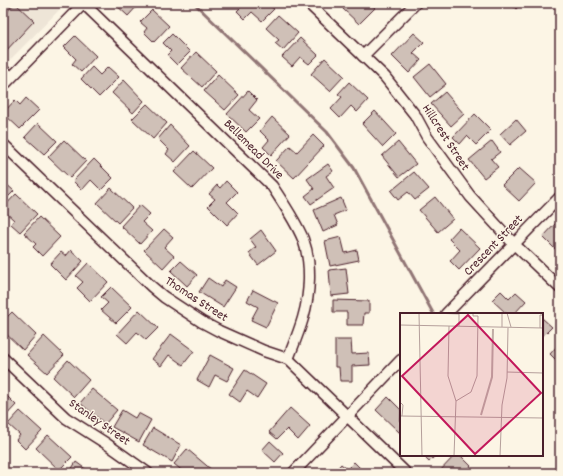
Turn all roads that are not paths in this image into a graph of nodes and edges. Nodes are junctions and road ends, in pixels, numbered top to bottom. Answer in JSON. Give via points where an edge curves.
{"nodes":[{"id":1,"x":84,"y":3,"type":"edge"},
{"id":2,"x":308,"y":3,"type":"edge"},
{"id":3,"x":416,"y":3,"type":"edge"},
{"id":4,"x":363,"y":56,"type":"junction"},
{"id":5,"x":3,"y":70,"type":"edge"},
{"id":6,"x":11,"y":77,"type":"junction"},
{"id":7,"x":3,"y":86,"type":"edge"},
{"id":8,"x":3,"y":144,"type":"edge"},
{"id":9,"x":560,"y":197,"type":"edge"},
{"id":10,"x":514,"y":244,"type":"junction"},
{"id":11,"x":560,"y":288,"type":"edge"},
{"id":12,"x":447,"y":313,"type":"edge"},
{"id":13,"x":3,"y":358,"type":"edge"},
{"id":14,"x":288,"y":359,"type":"junction"},
{"id":15,"x":400,"y":361,"type":"edge"},
{"id":16,"x":347,"y":416,"type":"junction"},
{"id":17,"x":148,"y":473,"type":"edge"},
{"id":18,"x":293,"y":473,"type":"edge"},
{"id":19,"x":406,"y":473,"type":"edge"}],
"edges":[{"from":1,"to":6,"type":"street"},
{"from":1,"to":14,"type":"street","name":"Bellemead Drive","via":[[272,186],[290,213],[303,240],[309,269],[303,319]]},
{"from":2,"to":4,"type":"street","name":"Hillcrest Street"},
{"from":3,"to":4,"type":"street"},
{"from":4,"to":10,"type":"street","name":"Hillcrest Street","via":[[400,95],[470,196]]},
{"from":5,"to":6,"type":"street"},
{"from":6,"to":7,"type":"street"},
{"from":8,"to":14,"type":"street","name":"Thomas Street","via":[[164,297],[219,331]]},
{"from":9,"to":10,"type":"street","name":"Crescent Street"},
{"from":10,"to":11,"type":"street","name":"Hillcrest Street"},
{"from":10,"to":12,"type":"street","name":"Crescent Street"},
{"from":13,"to":17,"type":"street","name":"Stanley Street","via":[[66,418]]},
{"from":14,"to":16,"type":"street","name":"Thomas Street"},
{"from":15,"to":16,"type":"street"},
{"from":16,"to":18,"type":"street"},
{"from":16,"to":19,"type":"street","name":"Thomas Street"}]}
